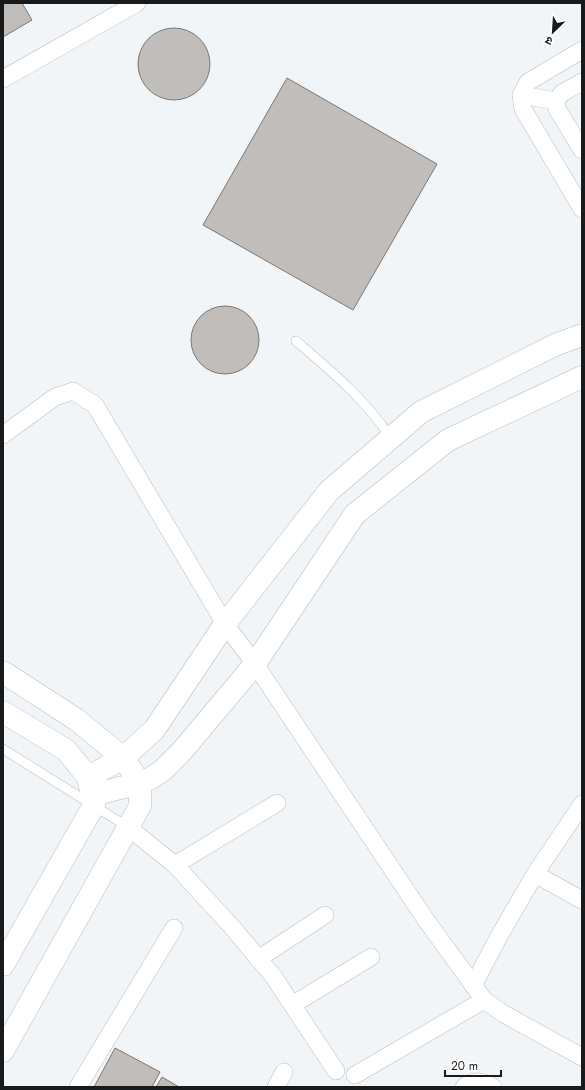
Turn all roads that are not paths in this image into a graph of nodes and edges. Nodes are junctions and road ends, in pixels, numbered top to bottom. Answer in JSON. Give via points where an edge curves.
{"nodes":[{"id":1,"x":137,"y":3,"type":"edge"},
{"id":2,"x":582,"y":50,"type":"edge"},
{"id":3,"x":3,"y":79,"type":"edge"},
{"id":4,"x":582,"y":82,"type":"edge"},
{"id":5,"x":522,"y":94,"type":"junction"},
{"id":6,"x":556,"y":100,"type":"junction"},
{"id":7,"x":582,"y":150,"type":"edge"},
{"id":8,"x":582,"y":209,"type":"edge"},
{"id":9,"x":582,"y":336,"type":"edge"},
{"id":10,"x":296,"y":341,"type":"dead end"},
{"id":11,"x":582,"y":377,"type":"edge"},
{"id":12,"x":3,"y":435,"type":"edge"},
{"id":13,"x":391,"y":438,"type":"junction"},
{"id":14,"x":226,"y":624,"type":"junction"},
{"id":15,"x":255,"y":664,"type":"junction"},
{"id":16,"x":3,"y":672,"type":"edge"},
{"id":17,"x":3,"y":712,"type":"edge"},
{"id":18,"x":3,"y":749,"type":"edge"},
{"id":19,"x":123,"y":758,"type":"junction"},
{"id":20,"x":140,"y":783,"type":"junction"},
{"id":21,"x":91,"y":792,"type":"junction"},
{"id":22,"x":277,"y":803,"type":"dead end"},
{"id":23,"x":582,"y":804,"type":"edge"},
{"id":24,"x":128,"y":827,"type":"junction"},
{"id":25,"x":175,"y":865,"type":"junction"},
{"id":26,"x":535,"y":874,"type":"junction"},
{"id":27,"x":582,"y":900,"type":"edge"},
{"id":28,"x":325,"y":915,"type":"dead end"},
{"id":29,"x":174,"y":928,"type":"dead end"},
{"id":30,"x":371,"y":957,"type":"dead end"},
{"id":31,"x":258,"y":959,"type":"junction"},
{"id":32,"x":3,"y":964,"type":"edge"},
{"id":33,"x":473,"y":986,"type":"junction"},
{"id":34,"x":484,"y":1000,"type":"junction"},
{"id":35,"x":292,"y":1005,"type":"junction"},
{"id":36,"x":3,"y":1051,"type":"edge"},
{"id":37,"x":582,"y":1058,"type":"edge"},
{"id":38,"x":336,"y":1071,"type":"dead end"},
{"id":39,"x":284,"y":1072,"type":"dead end"},
{"id":40,"x":355,"y":1075,"type":"dead end"},
{"id":41,"x":78,"y":1087,"type":"edge"},
{"id":42,"x":276,"y":1087,"type":"edge"},
{"id":43,"x":464,"y":1087,"type":"edge"},
{"id":44,"x":493,"y":1087,"type":"edge"}],
"edges":[{"from":1,"to":3,"type":"street"},
{"from":2,"to":5,"type":"street","via":[[528,82]]},
{"from":4,"to":6,"type":"street","via":[[562,93]]},
{"from":5,"to":6,"type":"street"},
{"from":5,"to":8,"type":"street","via":[[523,109]]},
{"from":6,"to":7,"type":"street","via":[[557,109]]},
{"from":9,"to":13,"type":"street","via":[[555,345],[421,412]]},
{"from":10,"to":13,"type":"lane","via":[[351,388],[377,417]]},
{"from":11,"to":15,"type":"street","via":[[448,440],[356,514]]},
{"from":12,"to":14,"type":"street","via":[[55,397],[73,391],[95,405]]},
{"from":13,"to":14,"type":"street","via":[[329,491]]},
{"from":14,"to":15,"type":"street"},
{"from":14,"to":19,"type":"street","via":[[154,730]]},
{"from":15,"to":20,"type":"street","via":[[182,751],[162,771]]},
{"from":15,"to":33,"type":"street"},
{"from":16,"to":19,"type":"street","via":[[77,720]]},
{"from":17,"to":21,"type":"street","via":[[66,750]]},
{"from":18,"to":21,"type":"lane"},
{"from":19,"to":20,"type":"street"},
{"from":19,"to":21,"type":"street"},
{"from":20,"to":21,"type":"street"},
{"from":20,"to":24,"type":"street","via":[[140,806]]},
{"from":21,"to":24,"type":"lane"},
{"from":21,"to":32,"type":"street"},
{"from":22,"to":25,"type":"street"},
{"from":23,"to":26,"type":"street"},
{"from":24,"to":25,"type":"street"},
{"from":24,"to":36,"type":"street"},
{"from":25,"to":31,"type":"street"},
{"from":26,"to":27,"type":"street"},
{"from":26,"to":33,"type":"street"},
{"from":28,"to":31,"type":"street"},
{"from":29,"to":41,"type":"street"},
{"from":30,"to":35,"type":"street"},
{"from":31,"to":35,"type":"street"},
{"from":33,"to":34,"type":"street"},
{"from":34,"to":37,"type":"street"},
{"from":34,"to":40,"type":"street"},
{"from":35,"to":38,"type":"street"},
{"from":39,"to":42,"type":"street"},
{"from":43,"to":44,"type":"street","via":[[470,1082],[483,1082]]}]}
